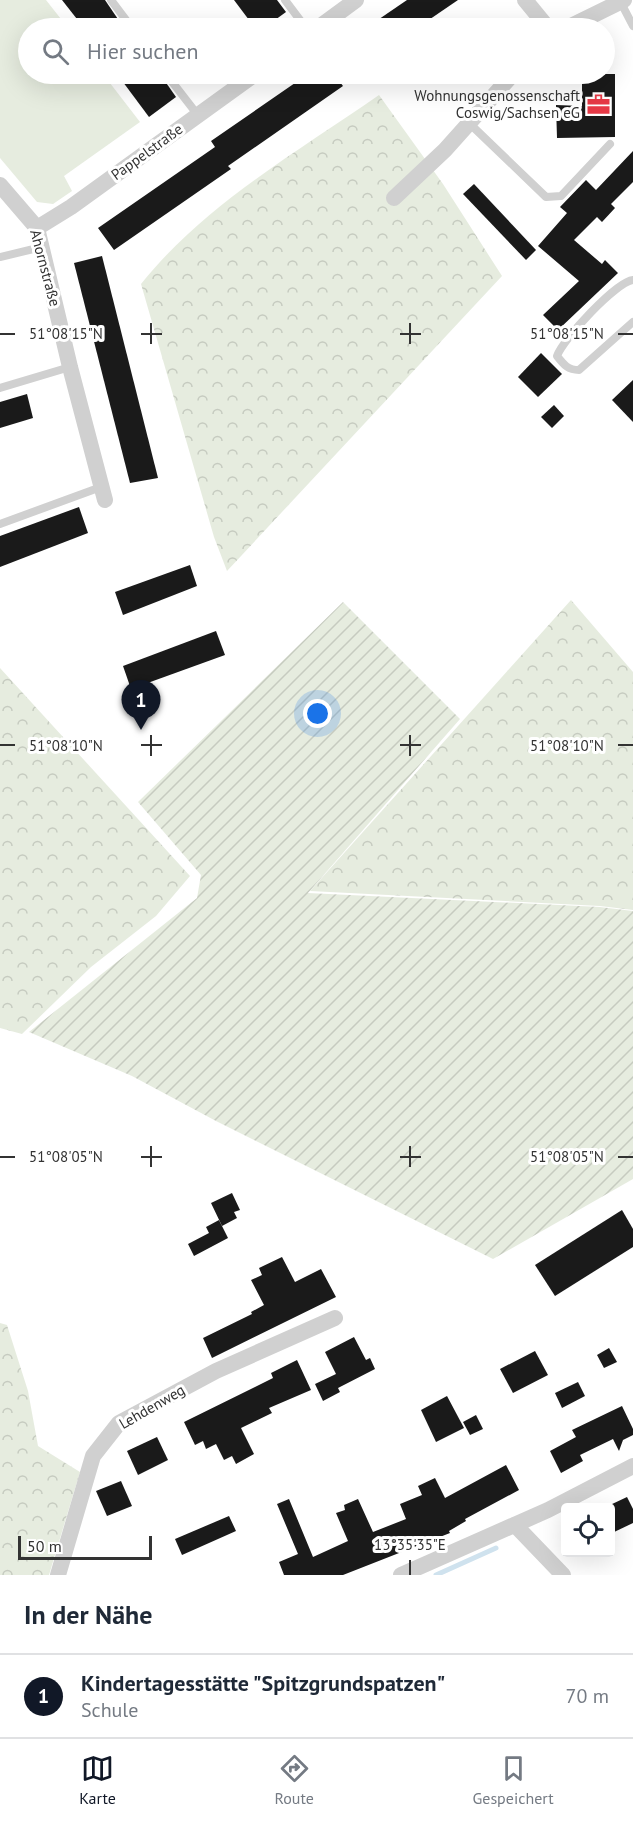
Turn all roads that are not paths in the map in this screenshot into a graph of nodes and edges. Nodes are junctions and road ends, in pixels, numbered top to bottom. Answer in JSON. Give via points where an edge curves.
{"nodes":[{"id":1,"x":111,"y":0,"type":"edge"},
{"id":2,"x":285,"y":0,"type":"edge"},
{"id":3,"x":356,"y":0,"type":"edge"},
{"id":4,"x":525,"y":0,"type":"edge"},
{"id":5,"x":622,"y":1,"type":"edge"},
{"id":6,"x":124,"y":18,"type":"edge"},
{"id":7,"x":298,"y":18,"type":"edge"},
{"id":8,"x":332,"y":18,"type":"edge"},
{"id":9,"x":540,"y":18,"type":"edge"},
{"id":10,"x":587,"y":18,"type":"edge"},
{"id":11,"x":633,"y":26,"type":"edge"},
{"id":12,"x":174,"y":84,"type":"edge"},
{"id":13,"x":240,"y":84,"type":"edge"},
{"id":14,"x":504,"y":84,"type":"edge"},
{"id":15,"x":197,"y":114,"type":"junction"},
{"id":16,"x":469,"y":123,"type":"junction"},
{"id":17,"x":610,"y":144,"type":"dead end"},
{"id":18,"x":0,"y":185,"type":"edge"},
{"id":19,"x":394,"y":198,"type":"dead end"},
{"id":20,"x":37,"y":228,"type":"junction"},
{"id":21,"x":42,"y":247,"type":"junction"},
{"id":22,"x":0,"y":257,"type":"edge"},
{"id":23,"x":633,"y":280,"type":"edge"},
{"id":24,"x":633,"y":322,"type":"edge"},
{"id":25,"x":70,"y":367,"type":"junction"},
{"id":26,"x":0,"y":388,"type":"edge"},
{"id":27,"x":103,"y":493,"type":"joint"},
{"id":28,"x":0,"y":524,"type":"edge"},
{"id":29,"x":334,"y":1318,"type":"dead end"},
{"id":30,"x":633,"y":1466,"type":"edge"},
{"id":31,"x":515,"y":1525,"type":"junction"},
{"id":32,"x":58,"y":1575,"type":"edge"},
{"id":33,"x":401,"y":1575,"type":"edge"},
{"id":34,"x":563,"y":1575,"type":"edge"}],
"edges":[{"from":1,"to":6,"type":"lane"},
{"from":2,"to":7,"type":"lane"},
{"from":3,"to":8,"type":"street"},
{"from":4,"to":9,"type":"street"},
{"from":5,"to":10,"type":"street"},
{"from":5,"to":11,"type":"lane"},
{"from":12,"to":15,"type":"lane"},
{"from":13,"to":15,"type":"street","name":"Pappelstraße"},
{"from":14,"to":16,"type":"street"},
{"from":15,"to":20,"type":"street","name":"Pappelstraße"},
{"from":16,"to":17,"type":"lane","via":[[546,197],[561,196]]},
{"from":16,"to":19,"type":"street"},
{"from":18,"to":20,"type":"street","name":"Ahornstraße"},
{"from":20,"to":21,"type":"street","name":"Ahornstraße"},
{"from":21,"to":22,"type":"lane"},
{"from":21,"to":25,"type":"street","name":"Ahornstraße"},
{"from":23,"to":24,"type":"lane","via":[[618,287],[568,339],[558,356],[564,365],[579,369]]},
{"from":25,"to":26,"type":"lane"},
{"from":25,"to":27,"type":"street","name":"Ahornstraße"},
{"from":27,"to":28,"type":"lane"},
{"from":29,"to":32,"type":"street","name":"Lehdenweg","via":[[216,1371],[119,1423],[93,1456]]},
{"from":30,"to":31,"type":"street"},
{"from":31,"to":33,"type":"street"},
{"from":31,"to":34,"type":"street"}]}
